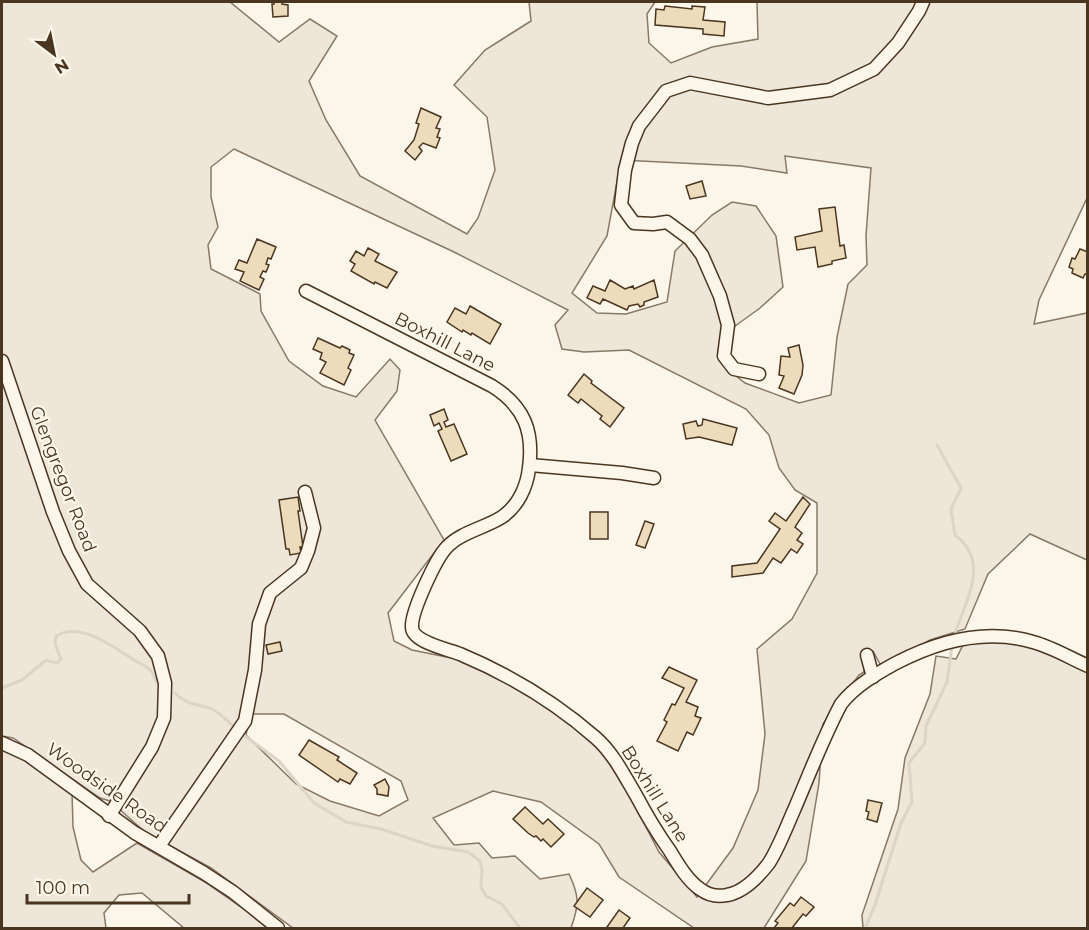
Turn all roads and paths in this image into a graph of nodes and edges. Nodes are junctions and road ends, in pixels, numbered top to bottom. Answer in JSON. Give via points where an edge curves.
{"nodes":[{"id":1,"x":923,"y":2,"type":"edge"},
{"id":2,"x":306,"y":291,"type":"dead end"},
{"id":3,"x":2,"y":361,"type":"edge"},
{"id":4,"x":759,"y":374,"type":"dead end"},
{"id":5,"x":530,"y":465,"type":"junction"},
{"id":6,"x":654,"y":478,"type":"dead end"},
{"id":7,"x":306,"y":492,"type":"dead end"},
{"id":8,"x":867,"y":655,"type":"dead end"},
{"id":9,"x":1088,"y":666,"type":"edge"},
{"id":10,"x":873,"y":677,"type":"junction"},
{"id":11,"x":2,"y":743,"type":"edge"},
{"id":12,"x":109,"y":816,"type":"junction"},
{"id":13,"x":159,"y":846,"type":"junction"},
{"id":14,"x":278,"y":928,"type":"edge"}],
"edges":[{"from":1,"to":4,"type":"street","via":[[898,43],[874,69],[831,90],[768,98],[690,83],[666,91],[639,126],[625,170],[621,205],[634,223],[667,222],[690,239],[702,255],[720,296],[728,325],[724,356],[734,369]]},
{"from":2,"to":5,"type":"street","name":"Boxhill Lane","via":[[502,393],[515,405],[527,426],[532,447]]},
{"from":3,"to":12,"type":"street","name":"Glengregor Road","via":[[52,512],[69,551],[87,584],[141,631],[158,656],[165,683],[164,718],[152,747]]},
{"from":5,"to":6,"type":"street"},
{"from":5,"to":10,"type":"street","name":"Boxhill Lane","via":[[528,481],[513,507],[452,543],[440,556],[419,600],[412,631],[420,639],[525,686],[600,741],[676,861],[705,893],[735,893],[762,872],[780,842],[841,704]]},
{"from":7,"to":13,"type":"street","via":[[314,528],[308,551],[301,568],[270,593],[259,624],[245,721]]},
{"from":8,"to":10,"type":"street"},
{"from":9,"to":10,"type":"street","name":"Boxhill Lane","via":[[1032,642],[990,636],[946,643],[908,657]]},
{"from":11,"to":12,"type":"street","name":"Woodside Road","via":[[28,755]]},
{"from":12,"to":13,"type":"street","name":"Woodside Road"},
{"from":13,"to":14,"type":"street","name":"Woodside Road","via":[[214,879]]}]}
